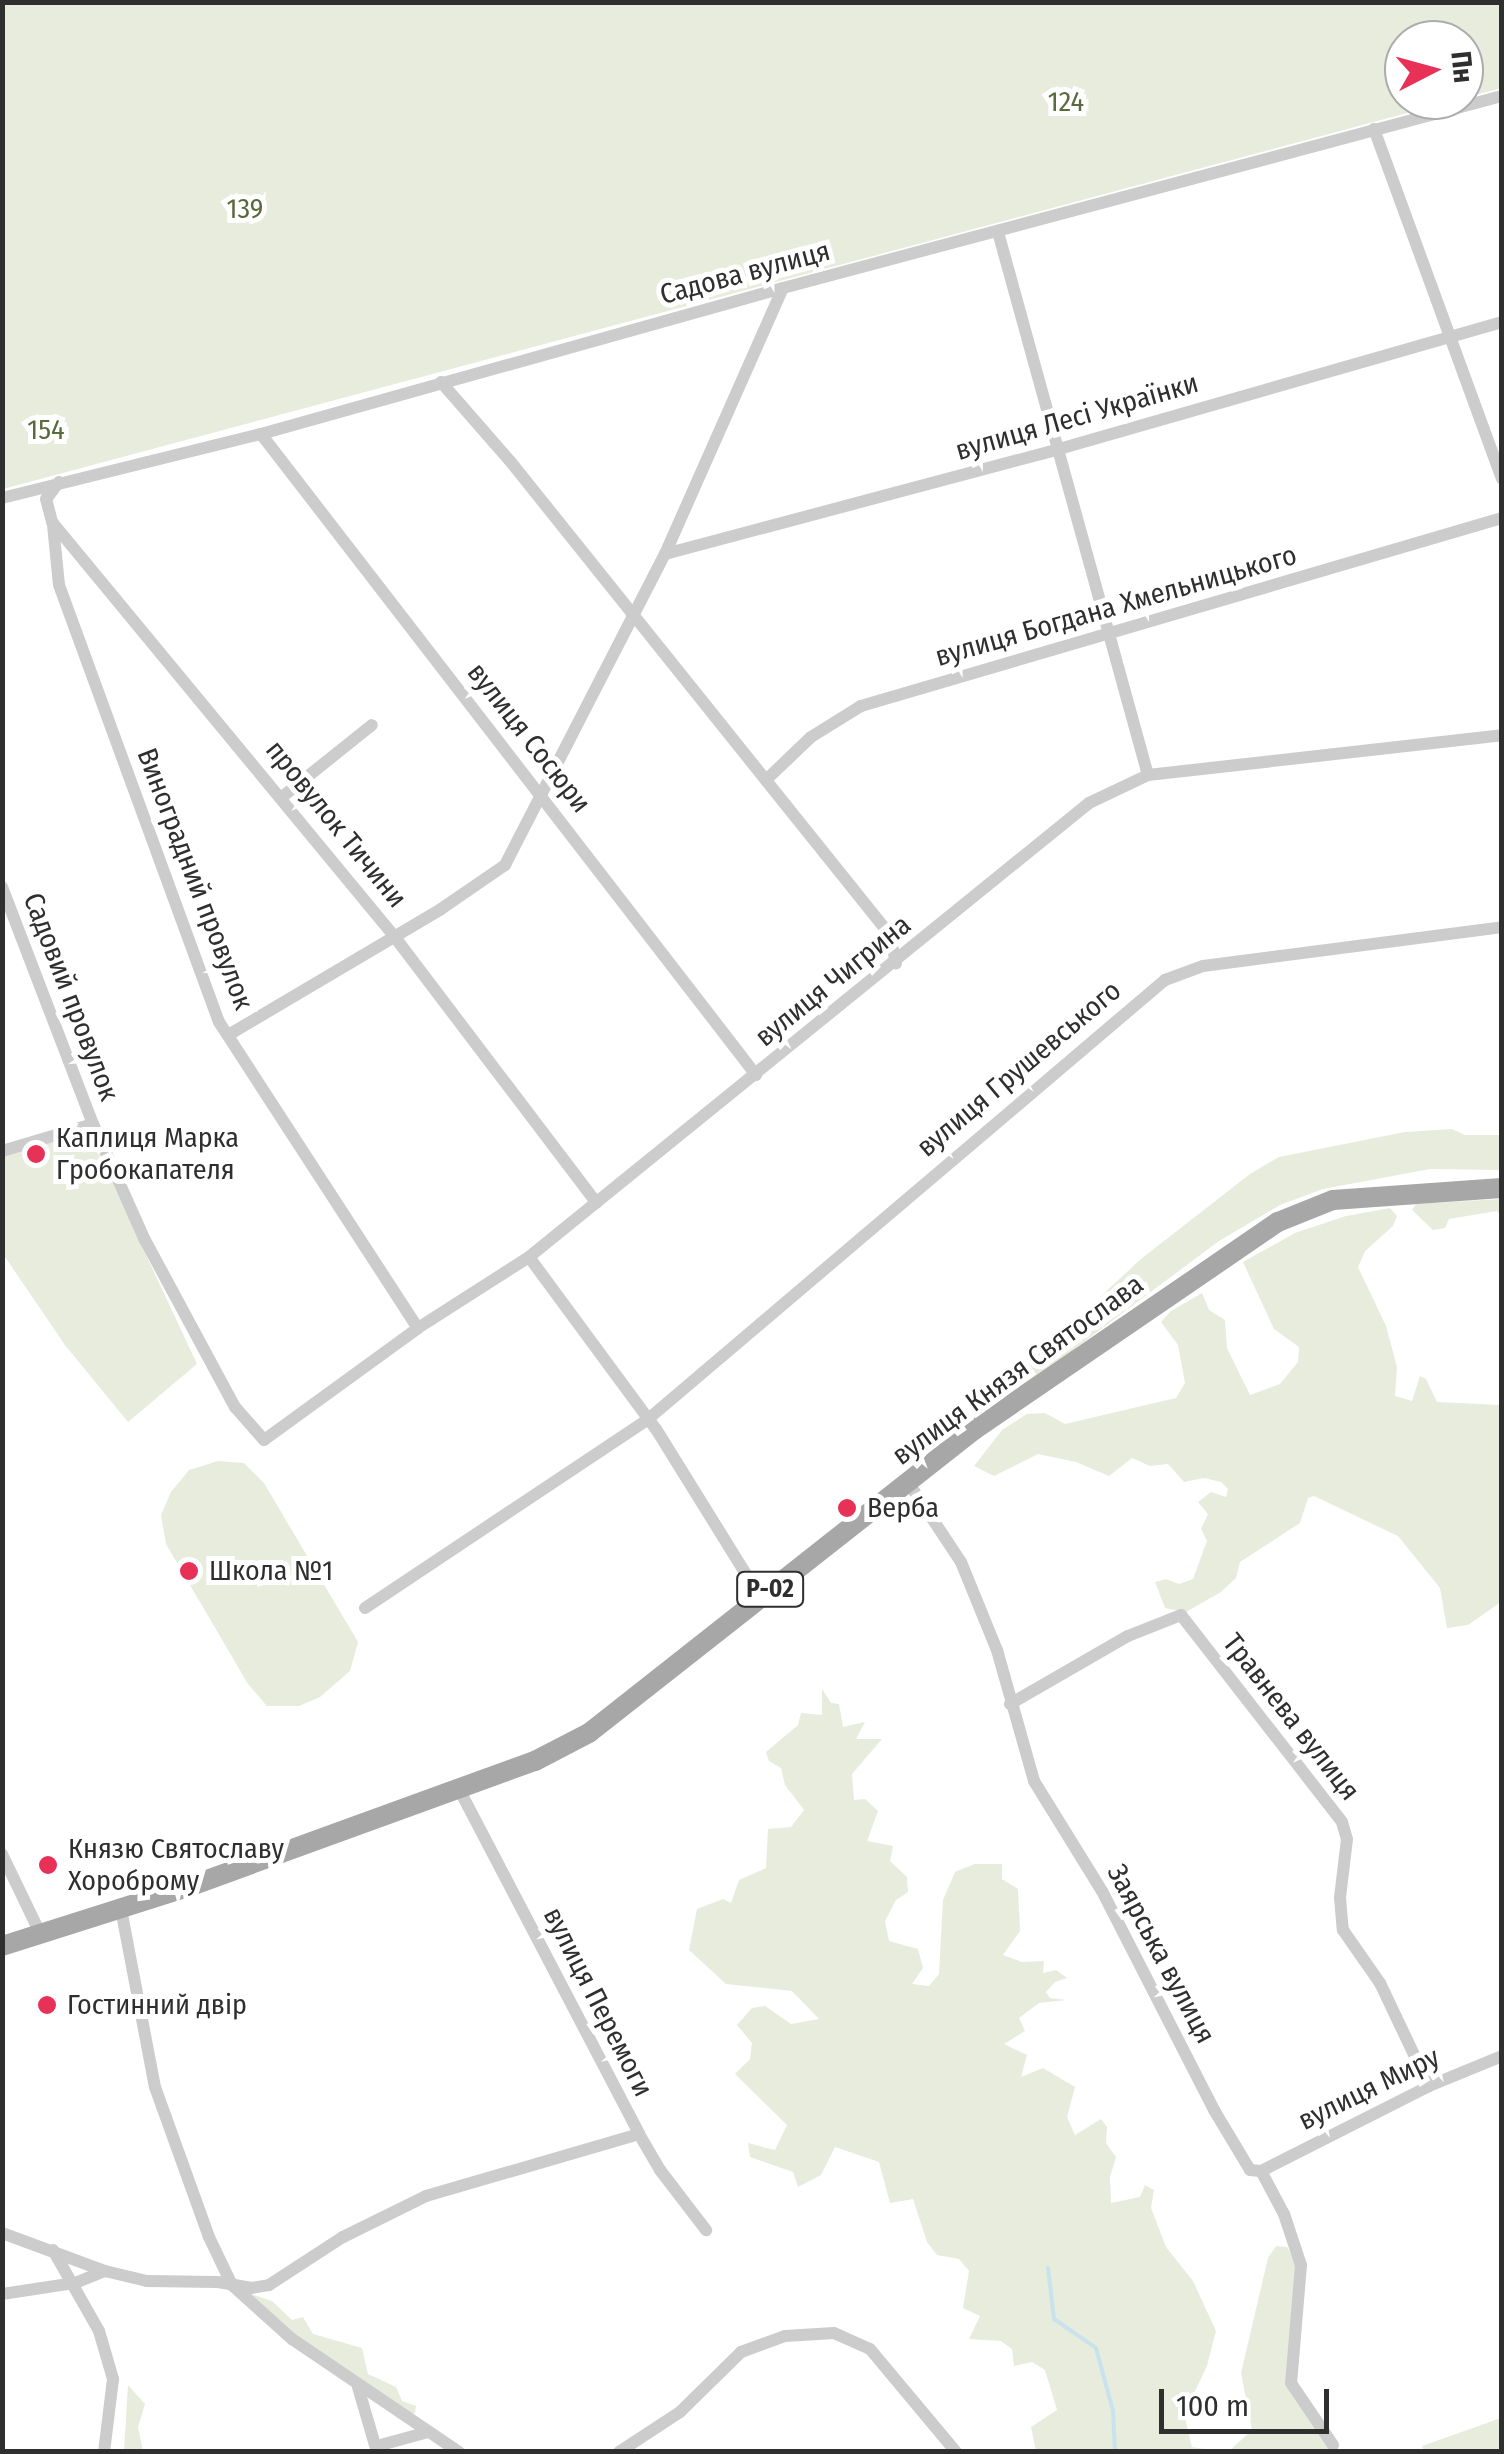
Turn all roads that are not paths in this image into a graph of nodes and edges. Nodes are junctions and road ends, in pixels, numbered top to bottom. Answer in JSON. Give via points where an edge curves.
{"nodes":[{"id":1,"x":1502,"y":96,"type":"edge"},
{"id":2,"x":1374,"y":129,"type":"junction"},
{"id":3,"x":998,"y":232,"type":"junction"},
{"id":4,"x":783,"y":288,"type":"junction"},
{"id":5,"x":1502,"y":322,"type":"edge"},
{"id":6,"x":1451,"y":337,"type":"junction"},
{"id":7,"x":441,"y":382,"type":"junction"},
{"id":8,"x":261,"y":434,"type":"junction"},
{"id":9,"x":1059,"y":449,"type":"junction"},
{"id":10,"x":1502,"y":478,"type":"edge"},
{"id":11,"x":59,"y":482,"type":"junction"},
{"id":12,"x":2,"y":498,"type":"edge"},
{"id":13,"x":1502,"y":518,"type":"edge"},
{"id":14,"x":52,"y":522,"type":"junction"},
{"id":15,"x":665,"y":554,"type":"junction"},
{"id":16,"x":633,"y":618,"type":"junction"},
{"id":17,"x":1110,"y":636,"type":"junction"},
{"id":18,"x":372,"y":726,"type":"dead end"},
{"id":19,"x":1502,"y":735,"type":"edge"},
{"id":20,"x":1148,"y":775,"type":"junction"},
{"id":21,"x":766,"y":780,"type":"junction"},
{"id":22,"x":541,"y":795,"type":"junction"},
{"id":23,"x":282,"y":797,"type":"junction"},
{"id":24,"x":2,"y":887,"type":"edge"},
{"id":25,"x":1502,"y":926,"type":"edge"},
{"id":26,"x":394,"y":936,"type":"junction"},
{"id":27,"x":896,"y":963,"type":"junction"},
{"id":28,"x":230,"y":1034,"type":"junction"},
{"id":29,"x":756,"y":1075,"type":"junction"},
{"id":30,"x":92,"y":1124,"type":"junction"},
{"id":31,"x":2,"y":1150,"type":"edge"},
{"id":32,"x":1502,"y":1188,"type":"edge"},
{"id":33,"x":597,"y":1204,"type":"junction"},
{"id":34,"x":530,"y":1257,"type":"junction"},
{"id":35,"x":418,"y":1328,"type":"junction"},
{"id":36,"x":647,"y":1420,"type":"junction"},
{"id":37,"x":264,"y":1440,"type":"joint"},
{"id":38,"x":908,"y":1482,"type":"junction"},
{"id":39,"x":760,"y":1597,"type":"junction"},
{"id":40,"x":365,"y":1608,"type":"dead end"},
{"id":41,"x":1010,"y":1704,"type":"junction"},
{"id":42,"x":460,"y":1789,"type":"junction"},
{"id":43,"x":2,"y":1854,"type":"edge"},
{"id":44,"x":122,"y":1908,"type":"junction"},
{"id":45,"x":41,"y":1936,"type":"junction"},
{"id":46,"x":2,"y":1946,"type":"edge"},
{"id":47,"x":1502,"y":2056,"type":"edge"},
{"id":48,"x":1428,"y":2086,"type":"junction"},
{"id":49,"x":638,"y":2134,"type":"junction"},
{"id":50,"x":1260,"y":2171,"type":"junction"},
{"id":51,"x":706,"y":2230,"type":"dead end"},
{"id":52,"x":2,"y":2233,"type":"edge"},
{"id":53,"x":53,"y":2250,"type":"junction"},
{"id":54,"x":105,"y":2270,"type":"junction"},
{"id":55,"x":75,"y":2283,"type":"junction"},
{"id":56,"x":232,"y":2284,"type":"junction"},
{"id":57,"x":2,"y":2294,"type":"edge"},
{"id":58,"x":358,"y":2386,"type":"junction"},
{"id":59,"x":428,"y":2432,"type":"junction"},
{"id":60,"x":1333,"y":2445,"type":"dead end"},
{"id":61,"x":377,"y":2449,"type":"edge"},
{"id":62,"x":104,"y":2452,"type":"edge"},
{"id":63,"x":459,"y":2452,"type":"edge"},
{"id":64,"x":619,"y":2452,"type":"edge"},
{"id":65,"x":956,"y":2452,"type":"edge"}],
"edges":[{"from":1,"to":2,"type":"street","name":"Садова вулиця"},
{"from":2,"to":3,"type":"street","name":"Садова вулиця"},
{"from":2,"to":6,"type":"street"},
{"from":3,"to":4,"type":"street","name":"Садова вулиця"},
{"from":3,"to":9,"type":"street"},
{"from":4,"to":7,"type":"street","name":"Садова вулиця"},
{"from":4,"to":15,"type":"street"},
{"from":5,"to":6,"type":"street","name":"вулиця Лесі Українки"},
{"from":6,"to":9,"type":"street","name":"вулиця Лесі Українки"},
{"from":6,"to":10,"type":"street"},
{"from":7,"to":8,"type":"street","name":"Садова вулиця"},
{"from":7,"to":16,"type":"street"},
{"from":8,"to":11,"type":"street","name":"Садова вулиця"},
{"from":8,"to":22,"type":"street","name":"вулиця Сосюри"},
{"from":9,"to":15,"type":"street","name":"вулиця Лесі Українки"},
{"from":9,"to":17,"type":"street"},
{"from":11,"to":12,"type":"street","name":"Садова вулиця"},
{"from":11,"to":14,"type":"street","via":[[46,499]]},
{"from":13,"to":17,"type":"street","name":"вулиця Богдана Хмельницького"},
{"from":14,"to":23,"type":"street","name":"провулок Тичини"},
{"from":14,"to":28,"type":"street","name":"Виноградний провулок","via":[[59,585],[219,1022]]},
{"from":15,"to":16,"type":"street"},
{"from":16,"to":21,"type":"street"},
{"from":16,"to":22,"type":"street"},
{"from":17,"to":20,"type":"street"},
{"from":17,"to":21,"type":"street","name":"вулиця Богдана Хмельницького","via":[[861,706],[811,737]]},
{"from":18,"to":23,"type":"street"},
{"from":19,"to":20,"type":"street","name":"вулиця Чигрина"},
{"from":20,"to":27,"type":"street","name":"вулиця Чигрина","via":[[1089,804]]},
{"from":21,"to":27,"type":"street","via":[[890,935]]},
{"from":22,"to":26,"type":"street","via":[[506,865]]},
{"from":22,"to":29,"type":"street","name":"вулиця Сосюри"},
{"from":23,"to":26,"type":"street","name":"провулок Тичини"},
{"from":24,"to":30,"type":"street","name":"Садовий провулок"},
{"from":25,"to":36,"type":"street","name":"вулиця Грушевського","via":[[1202,966],[1165,980]]},
{"from":26,"to":28,"type":"street"},
{"from":26,"to":33,"type":"street","name":"провулок Тичини"},
{"from":27,"to":29,"type":"street","name":"вулиця Чигрина"},
{"from":28,"to":35,"type":"street","name":"Виноградний провулок"},
{"from":29,"to":33,"type":"street","name":"вулиця Чигрина"},
{"from":30,"to":31,"type":"street"},
{"from":30,"to":37,"type":"street","name":"Садовий провулок","via":[[235,1407]]},
{"from":32,"to":38,"type":"main road","name":"вулиця Князя Святослава","number":"Р-02","via":[[1333,1200],[1278,1222]]},
{"from":33,"to":34,"type":"street","name":"вулиця Чигрина"},
{"from":34,"to":35,"type":"street","name":"вулиця Чигрина"},
{"from":34,"to":36,"type":"street"},
{"from":35,"to":37,"type":"street","name":"вулиця Чигрина"},
{"from":36,"to":39,"type":"street"},
{"from":36,"to":40,"type":"street","name":"вулиця Грушевського"},
{"from":38,"to":39,"type":"main road","name":"вулиця Князя Святослава","number":"Р-02"},
{"from":38,"to":41,"type":"street","name":"Заярська вулиця","via":[[960,1562],[997,1650]]},
{"from":39,"to":42,"type":"main road","name":"вулиця Князя Святослава","number":"Р-02","via":[[589,1733]]},
{"from":41,"to":48,"type":"street","name":"Травнева вулиця","via":[[1128,1636],[1181,1616],[1342,1822],[1343,1930],[1380,1983]]},
{"from":41,"to":50,"type":"street","name":"Заярська вулиця","via":[[1034,1781],[1102,1891],[1214,2110],[1250,2170]]},
{"from":42,"to":44,"type":"main road","name":"вулиця Князя Святослава","number":"Р-02"},
{"from":42,"to":49,"type":"street","name":"вулиця Перемоги"},
{"from":43,"to":45,"type":"street"},
{"from":44,"to":45,"type":"main road","name":"вулиця Князя Святослава","number":"Р-02"},
{"from":44,"to":56,"type":"street","via":[[155,2087]]},
{"from":45,"to":46,"type":"main road","name":"вулиця Князя Святослава","number":"Р-02"},
{"from":47,"to":48,"type":"street","name":"вулиця Миру"},
{"from":48,"to":50,"type":"street","name":"вулиця Миру"},
{"from":49,"to":51,"type":"street","name":"вулиця Перемоги"},
{"from":49,"to":56,"type":"street","via":[[458,2184],[343,2238],[269,2285]]},
{"from":50,"to":60,"type":"street","name":"Заярська вулиця","via":[[1302,2264],[1292,2383]]},
{"from":52,"to":53,"type":"street"},
{"from":53,"to":54,"type":"street"},
{"from":53,"to":55,"type":"street"},
{"from":54,"to":55,"type":"street"},
{"from":54,"to":56,"type":"street","via":[[148,2281]]},
{"from":55,"to":57,"type":"street"},
{"from":55,"to":62,"type":"street","via":[[114,2379]]},
{"from":56,"to":58,"type":"street"},
{"from":58,"to":59,"type":"street"},
{"from":58,"to":61,"type":"street"},
{"from":59,"to":61,"type":"street"},
{"from":59,"to":63,"type":"street"},
{"from":64,"to":65,"type":"street","via":[[680,2412],[741,2352],[785,2336],[834,2333],[870,2349]]}]}
